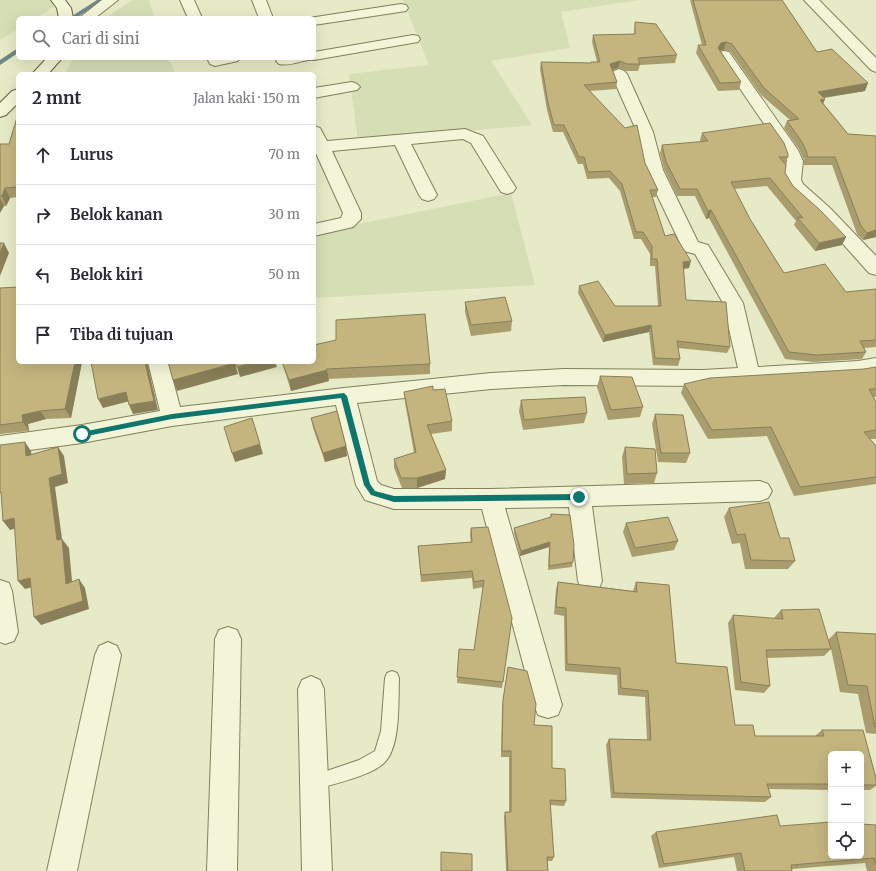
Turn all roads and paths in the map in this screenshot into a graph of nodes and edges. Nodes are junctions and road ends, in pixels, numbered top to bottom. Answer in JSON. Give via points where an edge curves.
{"nodes":[{"id":1,"x":111,"y":0,"type":"edge"},
{"id":2,"x":187,"y":0,"type":"edge"},
{"id":3,"x":259,"y":0,"type":"edge"},
{"id":4,"x":811,"y":0,"type":"edge"},
{"id":5,"x":401,"y":8,"type":"dead end"},
{"id":6,"x":89,"y":16,"type":"edge"},
{"id":7,"x":194,"y":16,"type":"edge"},
{"id":8,"x":265,"y":16,"type":"edge"},
{"id":9,"x":316,"y":21,"type":"edge"},
{"id":10,"x":413,"y":39,"type":"dead end"},
{"id":11,"x":724,"y":55,"type":"edge"},
{"id":12,"x":316,"y":56,"type":"edge"},
{"id":13,"x":53,"y":60,"type":"edge"},
{"id":14,"x":227,"y":60,"type":"edge"},
{"id":15,"x":297,"y":60,"type":"edge"},
{"id":16,"x":216,"y":64,"type":"edge"},
{"id":17,"x":286,"y":64,"type":"edge"},
{"id":18,"x":876,"y":67,"type":"edge"},
{"id":19,"x":42,"y":72,"type":"edge"},
{"id":20,"x":619,"y":74,"type":"dead end"},
{"id":21,"x":352,"y":87,"type":"dead end"},
{"id":22,"x":316,"y":93,"type":"edge"},
{"id":23,"x":16,"y":96,"type":"edge"},
{"id":24,"x":0,"y":112,"type":"edge"},
{"id":25,"x":316,"y":135,"type":"edge"},
{"id":26,"x":400,"y":140,"type":"junction"},
{"id":27,"x":321,"y":147,"type":"junction"},
{"id":28,"x":507,"y":188,"type":"dead end"},
{"id":29,"x":428,"y":195,"type":"dead end"},
{"id":30,"x":316,"y":230,"type":"edge"},
{"id":31,"x":876,"y":268,"type":"edge"},
{"id":32,"x":159,"y":364,"type":"edge"},
{"id":33,"x":876,"y":366,"type":"edge"},
{"id":34,"x":750,"y":375,"type":"junction"},
{"id":35,"x":344,"y":396,"type":"junction"},
{"id":36,"x":172,"y":417,"type":"junction"},
{"id":37,"x":0,"y":445,"type":"edge"},
{"id":38,"x":760,"y":491,"type":"dead end"},
{"id":39,"x":579,"y":497,"type":"junction"},
{"id":40,"x":491,"y":499,"type":"junction"},
{"id":41,"x":590,"y":581,"type":"dead end"},
{"id":42,"x":0,"y":591,"type":"edge"},
{"id":43,"x":5,"y":632,"type":"dead end"},
{"id":44,"x":228,"y":640,"type":"dead end"},
{"id":45,"x":108,"y":655,"type":"dead end"},
{"id":46,"x":392,"y":678,"type":"dead end"},
{"id":47,"x":311,"y":689,"type":"dead end"},
{"id":48,"x":548,"y":705,"type":"dead end"},
{"id":49,"x":314,"y":782,"type":"junction"},
{"id":50,"x":62,"y":871,"type":"edge"},
{"id":51,"x":222,"y":871,"type":"edge"},
{"id":52,"x":317,"y":871,"type":"edge"}],
"edges":[{"from":1,"to":6,"type":"street"},
{"from":2,"to":7,"type":"street"},
{"from":3,"to":8,"type":"street"},
{"from":4,"to":18,"type":"street"},
{"from":5,"to":9,"type":"street"},
{"from":10,"to":12,"type":"street"},
{"from":11,"to":31,"type":"street","via":[[790,150],[795,161],[792,180],[797,188],[824,212]]},
{"from":13,"to":19,"type":"street"},
{"from":14,"to":16,"type":"street"},
{"from":15,"to":17,"type":"street"},
{"from":20,"to":34,"type":"street","via":[[645,132],[654,170],[691,247],[701,249],[733,303]]},
{"from":21,"to":22,"type":"street"},
{"from":23,"to":24,"type":"street"},
{"from":25,"to":27,"type":"street"},
{"from":26,"to":27,"type":"street"},
{"from":26,"to":28,"type":"street","via":[[455,134],[470,136],[476,140]]},
{"from":26,"to":29,"type":"street"},
{"from":27,"to":30,"type":"street","via":[[352,213],[352,219],[347,224]]},
{"from":32,"to":36,"type":"street"},
{"from":33,"to":34,"type":"street"},
{"from":34,"to":35,"type":"street","via":[[703,378],[564,377],[491,381]]},
{"from":35,"to":36,"type":"street"},
{"from":35,"to":40,"type":"street","via":[[367,485],[373,493],[394,499]]},
{"from":36,"to":37,"type":"street","via":[[82,434]]},
{"from":38,"to":39,"type":"street"},
{"from":39,"to":40,"type":"street"},
{"from":39,"to":41,"type":"street"},
{"from":40,"to":48,"type":"street"},
{"from":42,"to":43,"type":"street"},
{"from":44,"to":51,"type":"street"},
{"from":45,"to":50,"type":"street"},
{"from":46,"to":49,"type":"lane","via":[[387,742],[380,756],[367,765]]},
{"from":47,"to":49,"type":"street"},
{"from":49,"to":52,"type":"street"}]}
